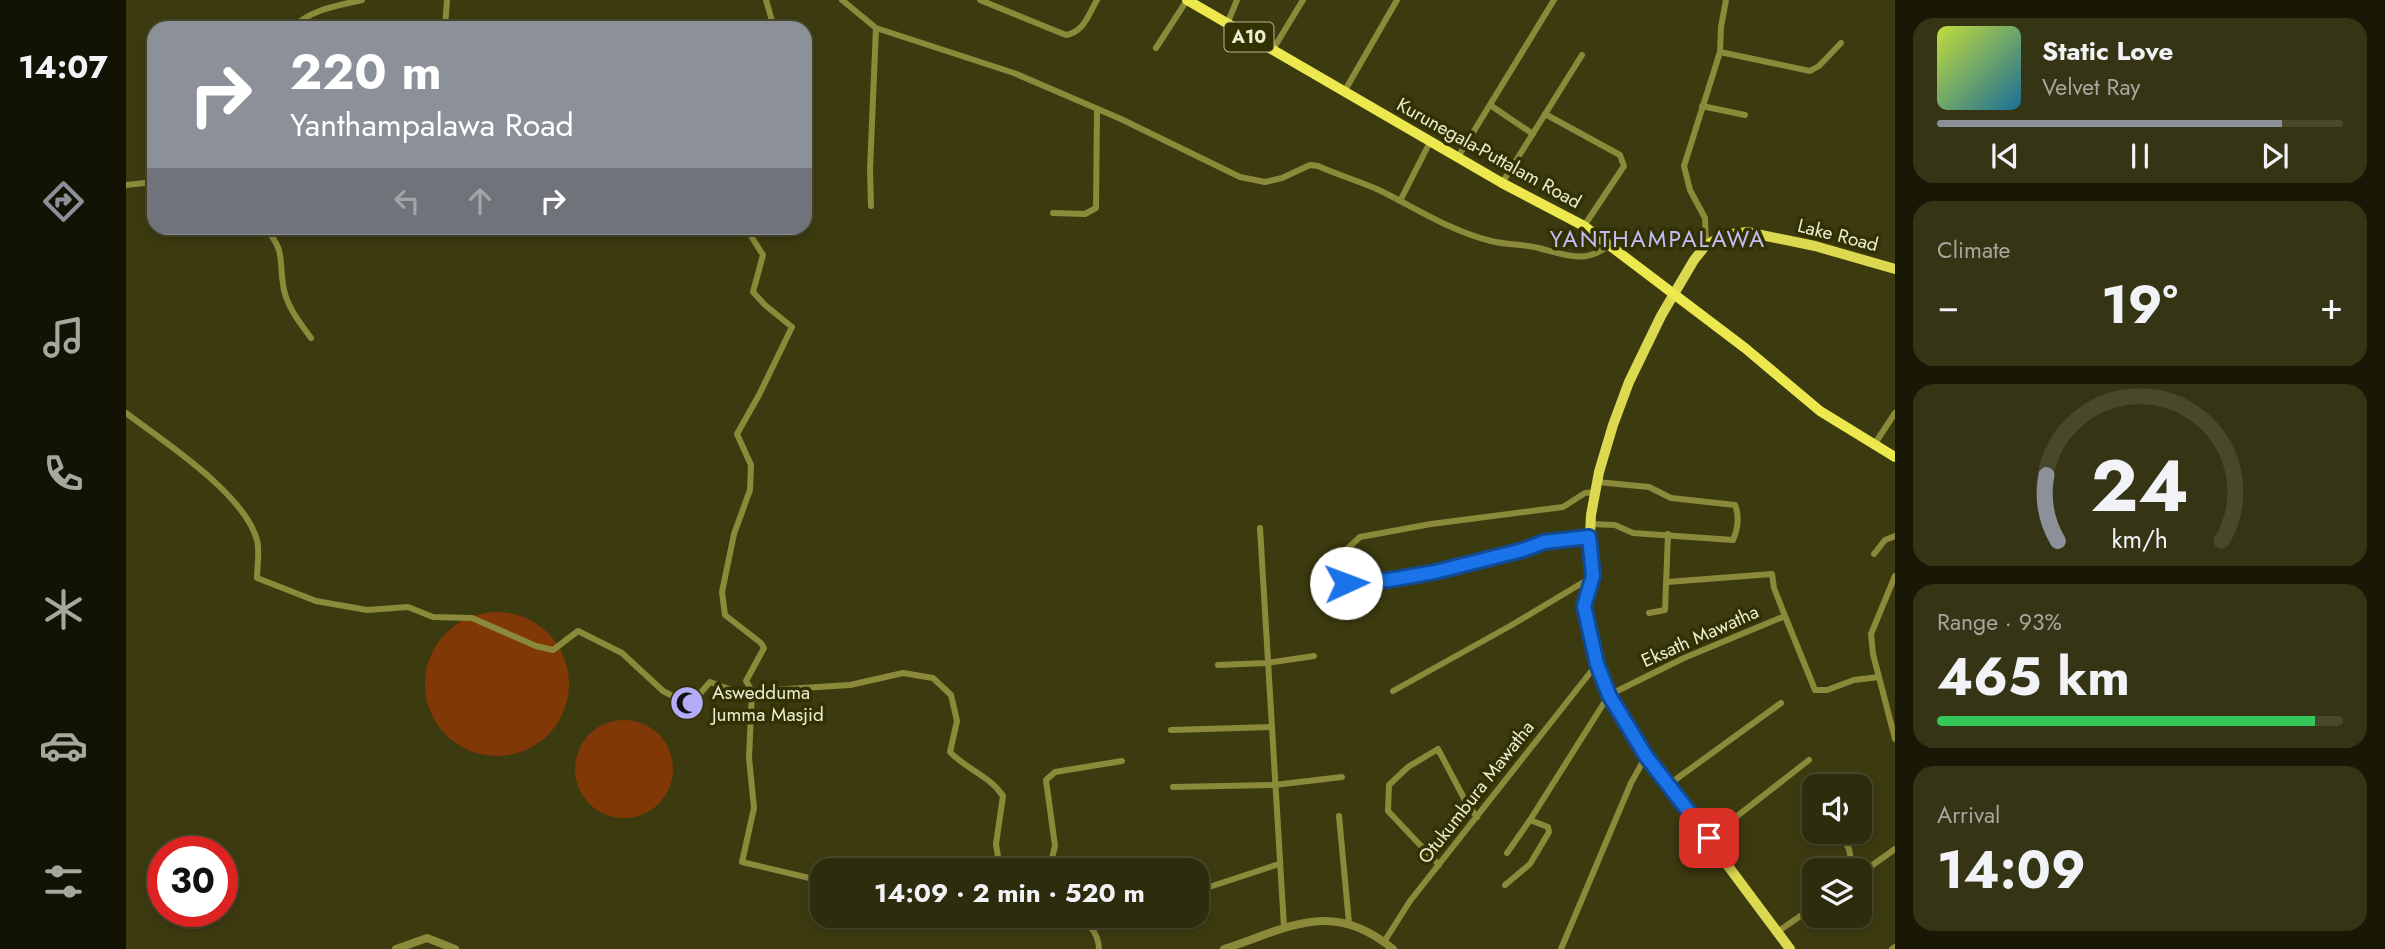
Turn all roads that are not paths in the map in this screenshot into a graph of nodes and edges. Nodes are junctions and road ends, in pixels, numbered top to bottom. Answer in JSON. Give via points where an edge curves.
{"nodes":[{"id":1,"x":362,"y":0,"type":"edge"},
{"id":2,"x":447,"y":0,"type":"edge"},
{"id":3,"x":766,"y":0,"type":"edge"},
{"id":4,"x":842,"y":0,"type":"edge"},
{"id":5,"x":982,"y":0,"type":"edge"},
{"id":6,"x":1097,"y":0,"type":"edge"},
{"id":7,"x":1187,"y":0,"type":"edge"},
{"id":8,"x":1237,"y":0,"type":"edge"},
{"id":9,"x":1303,"y":0,"type":"edge"},
{"id":10,"x":1397,"y":0,"type":"edge"},
{"id":11,"x":1554,"y":0,"type":"edge"},
{"id":12,"x":1726,"y":0,"type":"edge"},
{"id":13,"x":300,"y":21,"type":"edge"},
{"id":14,"x":446,"y":21,"type":"edge"},
{"id":15,"x":772,"y":21,"type":"edge"},
{"id":16,"x":1227,"y":24,"type":"junction"},
{"id":17,"x":876,"y":27,"type":"junction"},
{"id":18,"x":1841,"y":43,"type":"dead end"},
{"id":19,"x":1156,"y":48,"type":"dead end"},
{"id":20,"x":1272,"y":51,"type":"junction"},
{"id":21,"x":1720,"y":52,"type":"junction"},
{"id":22,"x":1582,"y":55,"type":"dead end"},
{"id":23,"x":1343,"y":92,"type":"junction"},
{"id":24,"x":1490,"y":105,"type":"junction"},
{"id":25,"x":1702,"y":106,"type":"junction"},
{"id":26,"x":1097,"y":110,"type":"junction"},
{"id":27,"x":1545,"y":114,"type":"junction"},
{"id":28,"x":1745,"y":115,"type":"dead end"},
{"id":29,"x":1533,"y":134,"type":"junction"},
{"id":30,"x":1430,"y":142,"type":"junction"},
{"id":31,"x":1458,"y":157,"type":"junction"},
{"id":32,"x":147,"y":183,"type":"edge"},
{"id":33,"x":1502,"y":183,"type":"junction"},
{"id":34,"x":126,"y":185,"type":"edge"},
{"id":35,"x":1399,"y":201,"type":"junction"},
{"id":36,"x":872,"y":206,"type":"dead end"},
{"id":37,"x":1053,"y":213,"type":"dead end"},
{"id":38,"x":1584,"y":226,"type":"junction"},
{"id":39,"x":271,"y":235,"type":"edge"},
{"id":40,"x":750,"y":235,"type":"edge"},
{"id":41,"x":1609,"y":244,"type":"junction"},
{"id":42,"x":1706,"y":245,"type":"junction"},
{"id":43,"x":1895,"y":268,"type":"edge"},
{"id":44,"x":1674,"y":292,"type":"junction"},
{"id":45,"x":312,"y":338,"type":"dead end"},
{"id":46,"x":126,"y":413,"type":"edge"},
{"id":47,"x":1895,"y":413,"type":"edge"},
{"id":48,"x":1874,"y":444,"type":"junction"},
{"id":49,"x":1895,"y":457,"type":"edge"},
{"id":50,"x":1597,"y":487,"type":"junction"},
{"id":51,"x":1590,"y":524,"type":"junction"},
{"id":52,"x":1260,"y":528,"type":"dead end"},
{"id":53,"x":1668,"y":534,"type":"junction"},
{"id":54,"x":1895,"y":536,"type":"edge"},
{"id":55,"x":1589,"y":537,"type":"junction"},
{"id":56,"x":1874,"y":554,"type":"dead end"},
{"id":57,"x":1593,"y":576,"type":"junction"},
{"id":58,"x":1895,"y":576,"type":"edge"},
{"id":59,"x":1667,"y":582,"type":"junction"},
{"id":60,"x":1649,"y":613,"type":"dead end"},
{"id":61,"x":1785,"y":616,"type":"junction"},
{"id":62,"x":1314,"y":656,"type":"dead end"},
{"id":63,"x":1267,"y":663,"type":"junction"},
{"id":64,"x":1597,"y":664,"type":"junction"},
{"id":65,"x":1218,"y":665,"type":"dead end"},
{"id":66,"x":1879,"y":677,"type":"junction"},
{"id":67,"x":752,"y":691,"type":"junction"},
{"id":68,"x":1393,"y":691,"type":"dead end"},
{"id":69,"x":1609,"y":695,"type":"junction"},
{"id":70,"x":1781,"y":703,"type":"dead end"},
{"id":71,"x":1272,"y":727,"type":"junction"},
{"id":72,"x":1171,"y":730,"type":"dead end"},
{"id":73,"x":1895,"y":739,"type":"edge"},
{"id":74,"x":1646,"y":756,"type":"junction"},
{"id":75,"x":1809,"y":760,"type":"dead end"},
{"id":76,"x":1122,"y":761,"type":"dead end"},
{"id":77,"x":1342,"y":777,"type":"dead end"},
{"id":78,"x":1274,"y":785,"type":"junction"},
{"id":79,"x":1668,"y":785,"type":"junction"},
{"id":80,"x":1173,"y":788,"type":"dead end"},
{"id":81,"x":1339,"y":816,"type":"dead end"},
{"id":82,"x":1477,"y":817,"type":"junction"},
{"id":83,"x":1530,"y":820,"type":"junction"},
{"id":84,"x":1709,"y":838,"type":"junction"},
{"id":85,"x":1895,"y":849,"type":"edge"},
{"id":86,"x":1507,"y":853,"type":"dead end"},
{"id":87,"x":998,"y":858,"type":"edge"},
{"id":88,"x":1052,"y":858,"type":"edge"},
{"id":89,"x":1279,"y":864,"type":"junction"},
{"id":90,"x":1872,"y":865,"type":"edge"},
{"id":91,"x":1439,"y":866,"type":"junction"},
{"id":92,"x":810,"y":878,"type":"edge"},
{"id":93,"x":1505,"y":885,"type":"dead end"},
{"id":94,"x":1209,"y":887,"type":"edge"},
{"id":95,"x":1802,"y":915,"type":"edge"},
{"id":96,"x":1349,"y":923,"type":"junction"},
{"id":97,"x":1284,"y":927,"type":"junction"},
{"id":98,"x":1093,"y":928,"type":"edge"},
{"id":99,"x":1777,"y":932,"type":"junction"},
{"id":100,"x":1384,"y":942,"type":"junction"},
{"id":101,"x":396,"y":949,"type":"edge"},
{"id":102,"x":455,"y":949,"type":"edge"},
{"id":103,"x":1099,"y":949,"type":"edge"},
{"id":104,"x":1224,"y":949,"type":"edge"},
{"id":105,"x":1393,"y":949,"type":"edge"},
{"id":106,"x":1561,"y":949,"type":"edge"},
{"id":107,"x":1790,"y":949,"type":"edge"}],
"edges":[{"from":1,"to":13,"type":"street","via":[[321,9]]},
{"from":2,"to":14,"type":"street"},
{"from":3,"to":15,"type":"street"},
{"from":4,"to":17,"type":"street"},
{"from":5,"to":6,"type":"street","via":[[1066,36],[1081,29]]},
{"from":7,"to":16,"type":"highway","name":"Kurunegala-Puttalam Road","number":"A10"},
{"from":7,"to":19,"type":"street"},
{"from":8,"to":16,"type":"street"},
{"from":9,"to":20,"type":"street"},
{"from":10,"to":23,"type":"street"},
{"from":11,"to":24,"type":"street"},
{"from":12,"to":21,"type":"street"},
{"from":16,"to":20,"type":"highway","name":"Kurunegala-Puttalam Road","number":"A10"},
{"from":17,"to":26,"type":"street","via":[[980,60]]},
{"from":17,"to":36,"type":"street"},
{"from":18,"to":21,"type":"street","via":[[1810,71]]},
{"from":20,"to":23,"type":"highway","name":"Kurunegala-Puttalam Road","number":"A10"},
{"from":21,"to":25,"type":"street"},
{"from":22,"to":27,"type":"street"},
{"from":23,"to":30,"type":"highway","name":"Kurunegala-Puttalam Road","number":"A10"},
{"from":24,"to":29,"type":"street"},
{"from":24,"to":31,"type":"street"},
{"from":25,"to":28,"type":"street"},
{"from":25,"to":42,"type":"street","via":[[1684,166],[1705,218]]},
{"from":26,"to":35,"type":"street","via":[[1240,177],[1265,182],[1318,166]]},
{"from":26,"to":37,"type":"street","via":[[1096,208],[1086,214]]},
{"from":27,"to":29,"type":"street"},
{"from":27,"to":38,"type":"street","via":[[1620,155],[1624,166]]},
{"from":29,"to":33,"type":"street"},
{"from":30,"to":31,"type":"highway","name":"Kurunegala-Puttalam Road","number":"A10"},
{"from":30,"to":35,"type":"street"},
{"from":31,"to":33,"type":"highway","name":"Kurunegala-Puttalam Road","number":"A10"},
{"from":32,"to":34,"type":"street"},
{"from":33,"to":38,"type":"highway","name":"Kurunegala-Puttalam Road","number":"A10"},
{"from":35,"to":41,"type":"street","via":[[1440,223],[1491,241],[1588,257]]},
{"from":38,"to":41,"type":"highway","name":"Kurunegala-Puttalam Road","number":"A10"},
{"from":39,"to":45,"type":"street","via":[[280,247],[284,291]]},
{"from":40,"to":67,"type":"street","via":[[763,255],[753,292],[792,327],[737,434],[751,465],[750,490],[734,534],[722,592],[725,615],[764,648],[746,681]]},
{"from":41,"to":44,"type":"highway","name":"Kurunegala-Puttalam Road","number":"A10"},
{"from":42,"to":43,"type":"main road","name":"Lake Road","via":[[1725,235],[1747,232]]},
{"from":42,"to":44,"type":"main road"},
{"from":44,"to":48,"type":"highway","name":"Kurunegala-Puttalam Road","number":"A10","via":[[1820,411]]},
{"from":44,"to":50,"type":"main road","via":[[1629,382]]},
{"from":46,"to":67,"type":"street","via":[[229,495],[247,517],[257,542],[257,578],[316,601],[367,610],[408,607],[433,617],[472,618],[553,650],[578,631],[622,653],[663,691],[690,705],[710,682]]},
{"from":47,"to":48,"type":"street"},
{"from":48,"to":49,"type":"highway","name":"Kurunegala-Puttalam Road","number":"A10"},
{"from":50,"to":51,"type":"main road"},
{"from":50,"to":53,"type":"street","via":[[1649,487],[1671,498],[1735,505],[1738,513],[1733,540]]},
{"from":50,"to":55,"type":"street","via":[[1563,507],[1360,537],[1345,555],[1346,583],[1400,578],[1544,542]]},
{"from":51,"to":53,"type":"street"},
{"from":51,"to":55,"type":"main road"},
{"from":52,"to":63,"type":"street"},
{"from":53,"to":59,"type":"street"},
{"from":54,"to":56,"type":"street"},
{"from":55,"to":57,"type":"main road"},
{"from":57,"to":64,"type":"main road","via":[[1584,606]]},
{"from":57,"to":68,"type":"street"},
{"from":58,"to":66,"type":"street","via":[[1871,634]]},
{"from":59,"to":60,"type":"street","via":[[1665,610]]},
{"from":59,"to":61,"type":"street","via":[[1772,574]]},
{"from":61,"to":66,"type":"street","name":"Eksath Mawatha","via":[[1815,690]]},
{"from":61,"to":69,"type":"street","name":"Eksath Mawatha","via":[[1684,657]]},
{"from":62,"to":63,"type":"street"},
{"from":63,"to":65,"type":"street"},
{"from":63,"to":71,"type":"street"},
{"from":64,"to":69,"type":"main road"},
{"from":64,"to":82,"type":"street","name":"Otukumbura Mawatha"},
{"from":66,"to":73,"type":"street"},
{"from":67,"to":87,"type":"street","via":[[850,685],[903,673],[933,678],[951,695],[957,721],[950,752],[995,784],[1003,796]]},
{"from":67,"to":92,"type":"street","via":[[749,758],[754,808],[742,862]]},
{"from":69,"to":74,"type":"main road"},
{"from":69,"to":83,"type":"street"},
{"from":70,"to":79,"type":"street"},
{"from":71,"to":72,"type":"street"},
{"from":71,"to":78,"type":"street"},
{"from":74,"to":79,"type":"main road"},
{"from":74,"to":106,"type":"street"},
{"from":75,"to":84,"type":"street"},
{"from":76,"to":88,"type":"street","via":[[1055,772],[1045,780],[1055,846]]},
{"from":77,"to":78,"type":"street"},
{"from":78,"to":80,"type":"street"},
{"from":78,"to":89,"type":"street"},
{"from":79,"to":84,"type":"main road"},
{"from":81,"to":96,"type":"street"},
{"from":82,"to":91,"type":"street","name":"Otukumbura Mawatha"},
{"from":82,"to":91,"type":"street","via":[[1438,749],[1389,785],[1388,811]]},
{"from":83,"to":86,"type":"street"},
{"from":83,"to":93,"type":"street","via":[[1548,827],[1549,832],[1530,864]]},
{"from":84,"to":99,"type":"main road"},
{"from":85,"to":90,"type":"street"},
{"from":89,"to":94,"type":"street"},
{"from":89,"to":97,"type":"street"},
{"from":91,"to":100,"type":"street","name":"Otukumbura Mawatha"},
{"from":95,"to":99,"type":"street"},
{"from":96,"to":97,"type":"street","via":[[1329,920]]},
{"from":96,"to":100,"type":"street"},
{"from":97,"to":104,"type":"street"},
{"from":98,"to":103,"type":"street"},
{"from":99,"to":107,"type":"main road"},
{"from":100,"to":105,"type":"street"},
{"from":101,"to":102,"type":"street","via":[[427,938]]}]}
